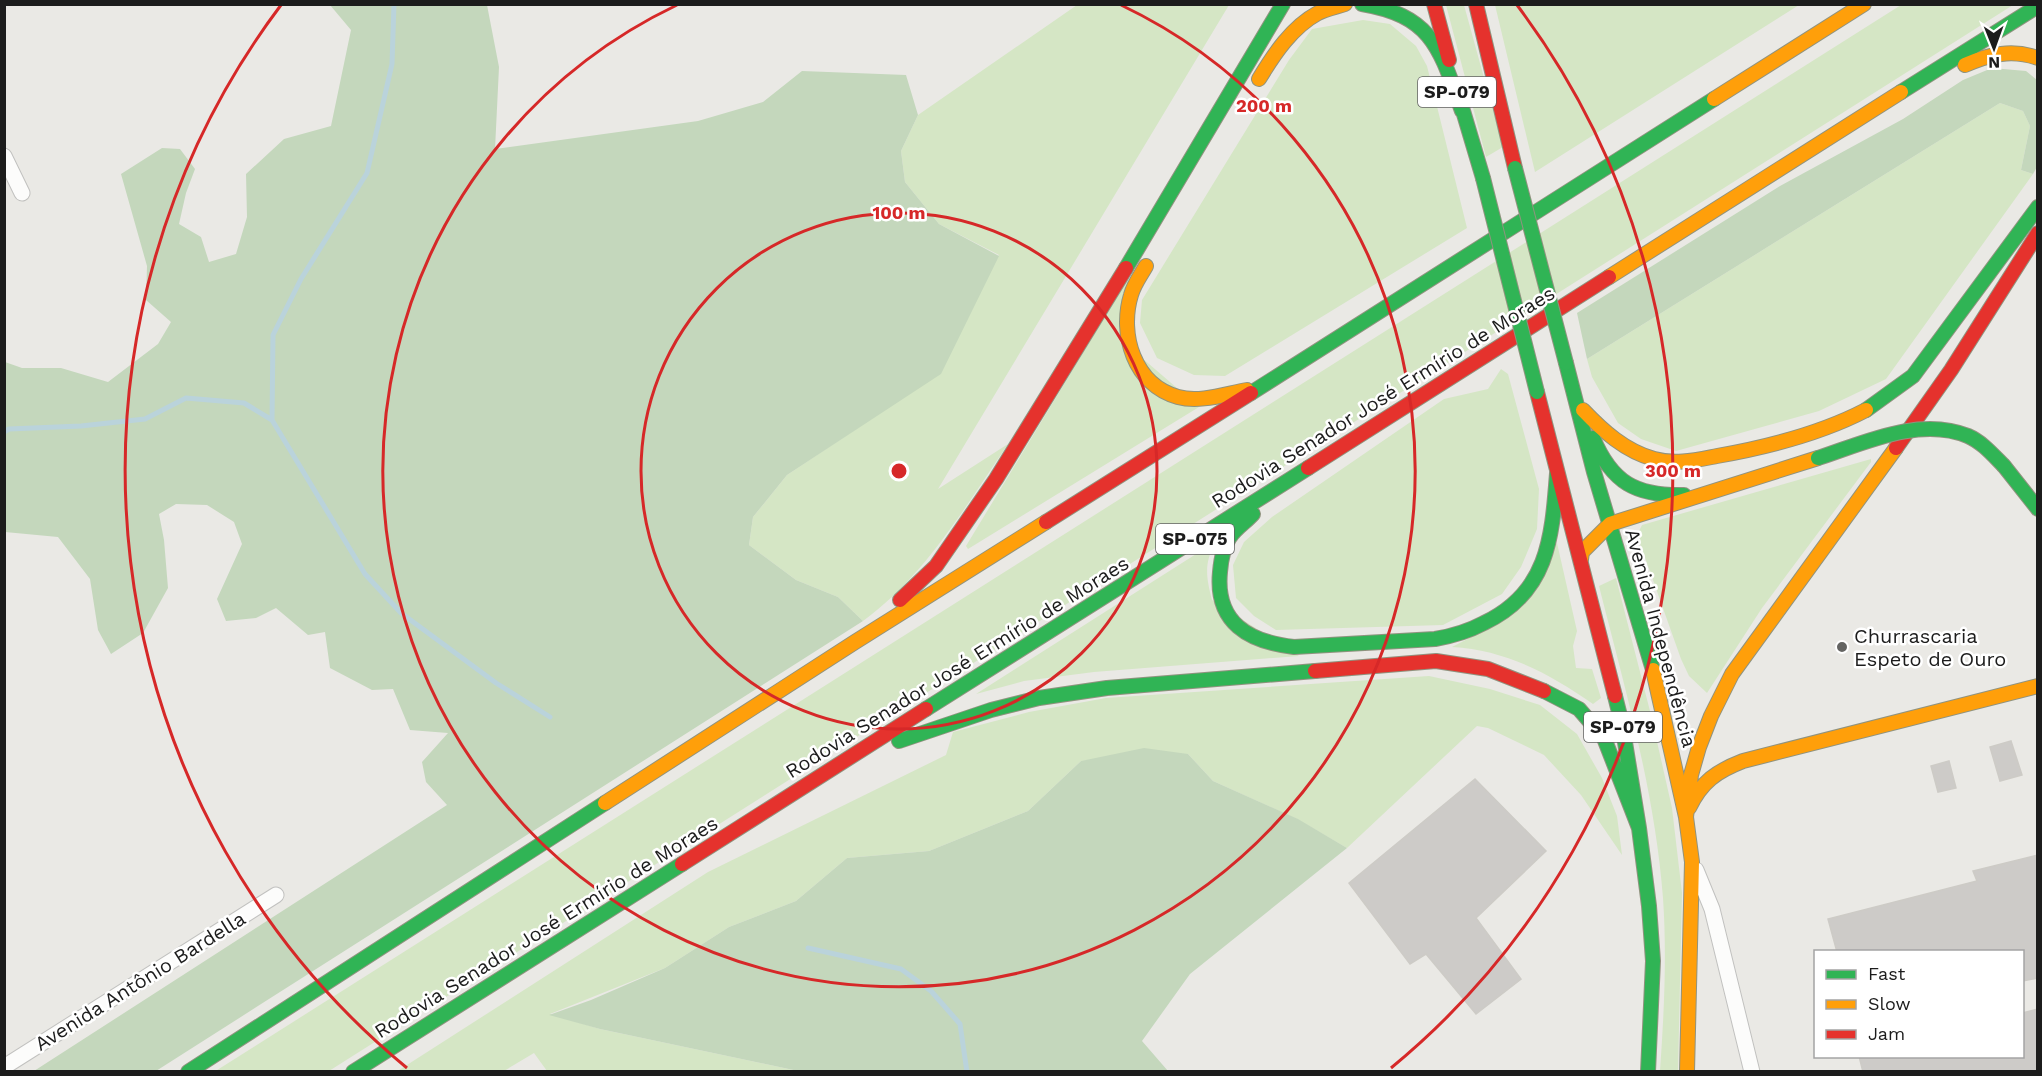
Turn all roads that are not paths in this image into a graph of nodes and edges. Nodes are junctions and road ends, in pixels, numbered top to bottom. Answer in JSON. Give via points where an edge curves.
{"nodes":[{"id":1,"x":1283,"y":4,"type":"edge"},
{"id":2,"x":1345,"y":4,"type":"edge"},
{"id":3,"x":1362,"y":4,"type":"edge"},
{"id":4,"x":1434,"y":4,"type":"edge"},
{"id":5,"x":1476,"y":4,"type":"edge"},
{"id":6,"x":1864,"y":4,"type":"edge"},
{"id":7,"x":2037,"y":6,"type":"edge"},
{"id":8,"x":2037,"y":58,"type":"edge"},
{"id":9,"x":1249,"y":95,"type":"dead end"},
{"id":10,"x":1877,"y":106,"type":"junction"},
{"id":11,"x":1462,"y":111,"type":"junction"},
{"id":12,"x":4,"y":156,"type":"edge"},
{"id":13,"x":22,"y":193,"type":"dead end"},
{"id":14,"x":2037,"y":207,"type":"edge"},
{"id":15,"x":2037,"y":233,"type":"edge"},
{"id":16,"x":1152,"y":255,"type":"dead end"},
{"id":17,"x":1567,"y":367,"type":"junction"},
{"id":18,"x":1263,"y":386,"type":"junction"},
{"id":19,"x":1583,"y":410,"type":"junction"},
{"id":20,"x":1557,"y":473,"type":"junction"},
{"id":21,"x":1284,"y":483,"type":"junction"},
{"id":22,"x":1703,"y":494,"type":"junction"},
{"id":23,"x":2037,"y":509,"type":"edge"},
{"id":24,"x":1610,"y":524,"type":"junction"},
{"id":25,"x":1581,"y":559,"type":"junction"},
{"id":26,"x":855,"y":642,"type":"junction"},
{"id":27,"x":2037,"y":686,"type":"edge"},
{"id":28,"x":845,"y":762,"type":"junction"},
{"id":29,"x":1686,"y":817,"type":"junction"},
{"id":30,"x":1639,"y":828,"type":"junction"},
{"id":31,"x":1692,"y":862,"type":"junction"},
{"id":32,"x":276,"y":895,"type":"dead end"},
{"id":33,"x":4,"y":1067,"type":"edge"},
{"id":34,"x":188,"y":1071,"type":"edge"},
{"id":35,"x":353,"y":1071,"type":"edge"},
{"id":36,"x":1648,"y":1071,"type":"edge"},
{"id":37,"x":1687,"y":1071,"type":"edge"},
{"id":38,"x":1752,"y":1071,"type":"edge"}],
"edges":[{"from":1,"to":26,"type":"main road","via":[[996,479],[936,566]]},
{"from":2,"to":9,"type":"main road","via":[[1317,13],[1293,33],[1273,55]]},
{"from":3,"to":11,"type":"main road","via":[[1383,6],[1411,18],[1431,38]]},
{"from":4,"to":11,"type":"main road","number":"SP-079"},
{"from":5,"to":17,"type":"main road","number":"SP-079","bridge":true},
{"from":6,"to":18,"type":"main road"},
{"from":7,"to":10,"type":"main road","name":"Rodovia Senador José Ermírio de Moraes","number":"SP-075"},
{"from":8,"to":10,"type":"main road","via":[[1995,52]]},
{"from":10,"to":21,"type":"main road","name":"Rodovia Senador José Ermírio de Moraes","number":"SP-075"},
{"from":11,"to":20,"type":"main road","number":"SP-079","bridge":true,"via":[[1483,178]]},
{"from":12,"to":13,"type":"street"},
{"from":14,"to":19,"type":"main road","via":[[1913,376],[1890,397],[1864,411],[1758,448],[1669,463],[1626,447],[1600,429]]},
{"from":15,"to":29,"type":"main road","via":[[1893,454],[1732,674],[1696,756]]},
{"from":16,"to":18,"type":"main road","via":[[1131,295],[1128,318],[1129,344],[1146,378],[1157,389],[1179,398],[1212,397]]},
{"from":17,"to":19,"type":"main road"},
{"from":17,"to":24,"type":"main road","name":"Avenida Independência","number":"SP-079"},
{"from":18,"to":26,"type":"main road"},
{"from":19,"to":22,"type":"main road","via":[[1600,457],[1620,481],[1661,495]]},
{"from":20,"to":21,"type":"main road","via":[[1553,520],[1533,582],[1520,600],[1486,624],[1444,637],[1287,648],[1255,640],[1233,624],[1220,599],[1219,570],[1230,537]]},
{"from":20,"to":25,"type":"main road","number":"SP-079"},
{"from":21,"to":28,"type":"main road","name":"Rodovia Senador José Ermírio de Moraes","number":"SP-075"},
{"from":22,"to":23,"type":"main road","bridge":true,"via":[[1886,437],[1942,429],[1968,436],[1986,448]]},
{"from":22,"to":24,"type":"main road"},
{"from":24,"to":25,"type":"main road","via":[[1582,552]]},
{"from":24,"to":29,"type":"main road","name":"Avenida Independência","number":"SP-079","via":[[1656,681]]},
{"from":25,"to":30,"type":"main road","number":"SP-079","via":[[1622,724]]},
{"from":26,"to":34,"type":"main road"},
{"from":27,"to":29,"type":"main road","via":[[1743,760],[1719,769],[1701,785]]},
{"from":28,"to":30,"type":"main road","via":[[931,729],[1050,697],[1107,688],[1436,661],[1488,669],[1579,709],[1604,738]]},
{"from":28,"to":35,"type":"main road","name":"Rodovia Senador José Ermírio de Moraes","number":"SP-075"},
{"from":29,"to":31,"type":"main road","name":"Avenida Independência","number":"SP-079"},
{"from":30,"to":36,"type":"main road","number":"SP-079","via":[[1653,961]]},
{"from":31,"to":37,"type":"main road","name":"Avenida Independência","number":"SP-079"},
{"from":31,"to":38,"type":"street","via":[[1712,909]]},
{"from":32,"to":33,"type":"street","name":"Avenida Antônio Bardella"}]}
